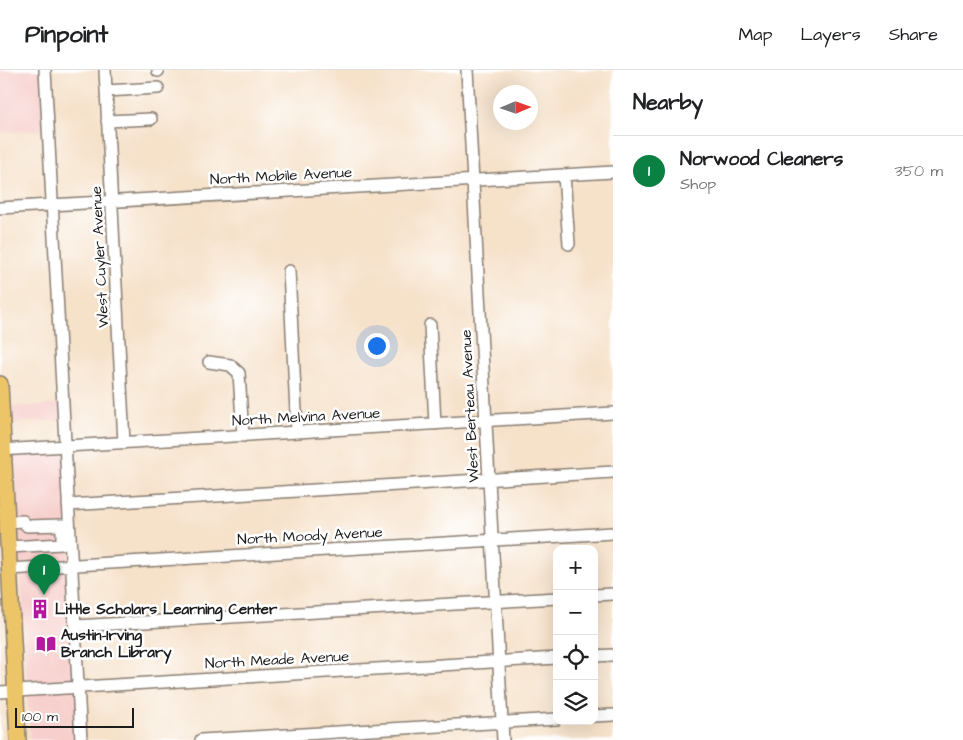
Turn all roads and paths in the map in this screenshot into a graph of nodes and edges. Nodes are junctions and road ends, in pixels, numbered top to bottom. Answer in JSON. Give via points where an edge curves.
{"nodes":[{"id":1,"x":45,"y":70,"type":"edge"},
{"id":2,"x":105,"y":70,"type":"edge"},
{"id":3,"x":467,"y":70,"type":"edge"},
{"id":4,"x":158,"y":88,"type":"dead end"},
{"id":5,"x":106,"y":91,"type":"junction"},
{"id":6,"x":151,"y":119,"type":"dead end"},
{"id":7,"x":108,"y":121,"type":"junction"},
{"id":8,"x":613,"y":172,"type":"edge"},
{"id":9,"x":564,"y":174,"type":"junction"},
{"id":10,"x":473,"y":180,"type":"junction"},
{"id":11,"x":112,"y":202,"type":"junction"},
{"id":12,"x":52,"y":205,"type":"junction"},
{"id":13,"x":0,"y":208,"type":"edge"},
{"id":14,"x":569,"y":244,"type":"dead end"},
{"id":15,"x":289,"y":271,"type":"dead end"},
{"id":16,"x":430,"y":324,"type":"dead end"},
{"id":17,"x":209,"y":362,"type":"dead end"},
{"id":18,"x":0,"y":384,"type":"edge"},
{"id":19,"x":613,"y":413,"type":"edge"},
{"id":20,"x":485,"y":421,"type":"junction"},
{"id":21,"x":435,"y":424,"type":"junction"},
{"id":22,"x":297,"y":432,"type":"junction"},
{"id":23,"x":243,"y":436,"type":"junction"},
{"id":24,"x":124,"y":443,"type":"junction"},
{"id":25,"x":65,"y":446,"type":"junction"},
{"id":26,"x":2,"y":450,"type":"edge"},
{"id":27,"x":613,"y":472,"type":"edge"},
{"id":28,"x":488,"y":480,"type":"junction"},
{"id":29,"x":68,"y":505,"type":"junction"},
{"id":30,"x":7,"y":522,"type":"junction"},
{"id":31,"x":66,"y":525,"type":"junction"},
{"id":32,"x":613,"y":533,"type":"edge"},
{"id":33,"x":492,"y":540,"type":"junction"},
{"id":34,"x":8,"y":547,"type":"junction"},
{"id":35,"x":72,"y":566,"type":"junction"},
{"id":36,"x":9,"y":569,"type":"junction"},
{"id":37,"x":613,"y":594,"type":"edge"},
{"id":38,"x":598,"y":596,"type":"edge"},
{"id":39,"x":553,"y":598,"type":"edge"},
{"id":40,"x":495,"y":602,"type":"junction"},
{"id":41,"x":75,"y":626,"type":"junction"},
{"id":42,"x":613,"y":655,"type":"edge"},
{"id":43,"x":598,"y":656,"type":"edge"},
{"id":44,"x":553,"y":658,"type":"edge"},
{"id":45,"x":498,"y":662,"type":"junction"},
{"id":46,"x":78,"y":687,"type":"junction"},
{"id":47,"x":16,"y":691,"type":"junction"},
{"id":48,"x":0,"y":692,"type":"edge"},
{"id":49,"x":613,"y":715,"type":"edge"},
{"id":50,"x":598,"y":716,"type":"edge"},
{"id":51,"x":553,"y":719,"type":"edge"},
{"id":52,"x":502,"y":722,"type":"junction"},
{"id":53,"x":18,"y":740,"type":"edge"},
{"id":54,"x":81,"y":740,"type":"edge"},
{"id":55,"x":201,"y":740,"type":"edge"},
{"id":56,"x":502,"y":740,"type":"edge"}],
"edges":[{"from":1,"to":12,"type":"street"},
{"from":2,"to":5,"type":"street","name":"West Cuyler Avenue"},
{"from":3,"to":10,"type":"street","name":"West Berteau Avenue"},
{"from":4,"to":5,"type":"street"},
{"from":5,"to":7,"type":"street","name":"West Cuyler Avenue"},
{"from":6,"to":7,"type":"street"},
{"from":7,"to":11,"type":"street","name":"West Cuyler Avenue"},
{"from":8,"to":9,"type":"street","name":"North Mobile Avenue"},
{"from":9,"to":10,"type":"street","name":"North Mobile Avenue"},
{"from":9,"to":14,"type":"street"},
{"from":10,"to":11,"type":"street","name":"North Mobile Avenue"},
{"from":10,"to":20,"type":"street","name":"West Berteau Avenue"},
{"from":11,"to":12,"type":"street","name":"North Mobile Avenue"},
{"from":11,"to":24,"type":"street","name":"West Cuyler Avenue"},
{"from":12,"to":13,"type":"street","name":"North Mobile Avenue"},
{"from":12,"to":25,"type":"street"},
{"from":15,"to":22,"type":"street"},
{"from":16,"to":21,"type":"street"},
{"from":17,"to":23,"type":"street","via":[[230,365],[239,373]]},
{"from":18,"to":26,"type":"main road"},
{"from":19,"to":20,"type":"street","name":"North Melvina Avenue"},
{"from":20,"to":21,"type":"street","name":"North Melvina Avenue"},
{"from":20,"to":28,"type":"street","name":"West Berteau Avenue"},
{"from":21,"to":22,"type":"street","name":"North Melvina Avenue"},
{"from":22,"to":23,"type":"street","name":"North Melvina Avenue"},
{"from":23,"to":24,"type":"street","name":"North Melvina Avenue"},
{"from":24,"to":25,"type":"street","name":"North Melvina Avenue"},
{"from":25,"to":26,"type":"street","name":"North Melvina Avenue"},
{"from":25,"to":29,"type":"street"},
{"from":26,"to":30,"type":"main road"},
{"from":27,"to":28,"type":"street"},
{"from":28,"to":29,"type":"street"},
{"from":28,"to":33,"type":"street","name":"West Berteau Avenue"},
{"from":29,"to":31,"type":"street"},
{"from":30,"to":31,"type":"street","via":[[23,521],[27,526]]},
{"from":30,"to":34,"type":"main road"},
{"from":31,"to":34,"type":"street","via":[[62,544]]},
{"from":31,"to":35,"type":"street"},
{"from":32,"to":33,"type":"street","name":"North Moody Avenue"},
{"from":33,"to":35,"type":"street","name":"North Moody Avenue"},
{"from":33,"to":40,"type":"street","name":"West Berteau Avenue"},
{"from":34,"to":36,"type":"main road"},
{"from":35,"to":36,"type":"street","name":"North Moody Avenue"},
{"from":35,"to":41,"type":"street"},
{"from":36,"to":47,"type":"main road"},
{"from":37,"to":38,"type":"street"},
{"from":39,"to":40,"type":"street"},
{"from":40,"to":41,"type":"street"},
{"from":40,"to":45,"type":"street","name":"West Berteau Avenue"},
{"from":41,"to":46,"type":"street"},
{"from":42,"to":43,"type":"street"},
{"from":44,"to":45,"type":"street","name":"North Meade Avenue"},
{"from":45,"to":46,"type":"street","name":"North Meade Avenue"},
{"from":45,"to":52,"type":"street","name":"West Berteau Avenue"},
{"from":46,"to":47,"type":"street","name":"North Meade Avenue"},
{"from":46,"to":54,"type":"street"},
{"from":47,"to":48,"type":"street","name":"North Meade Avenue"},
{"from":47,"to":53,"type":"main road"},
{"from":49,"to":50,"type":"street"},
{"from":51,"to":52,"type":"street"},
{"from":52,"to":55,"type":"street"},
{"from":52,"to":56,"type":"street","name":"West Berteau Avenue"}]}
